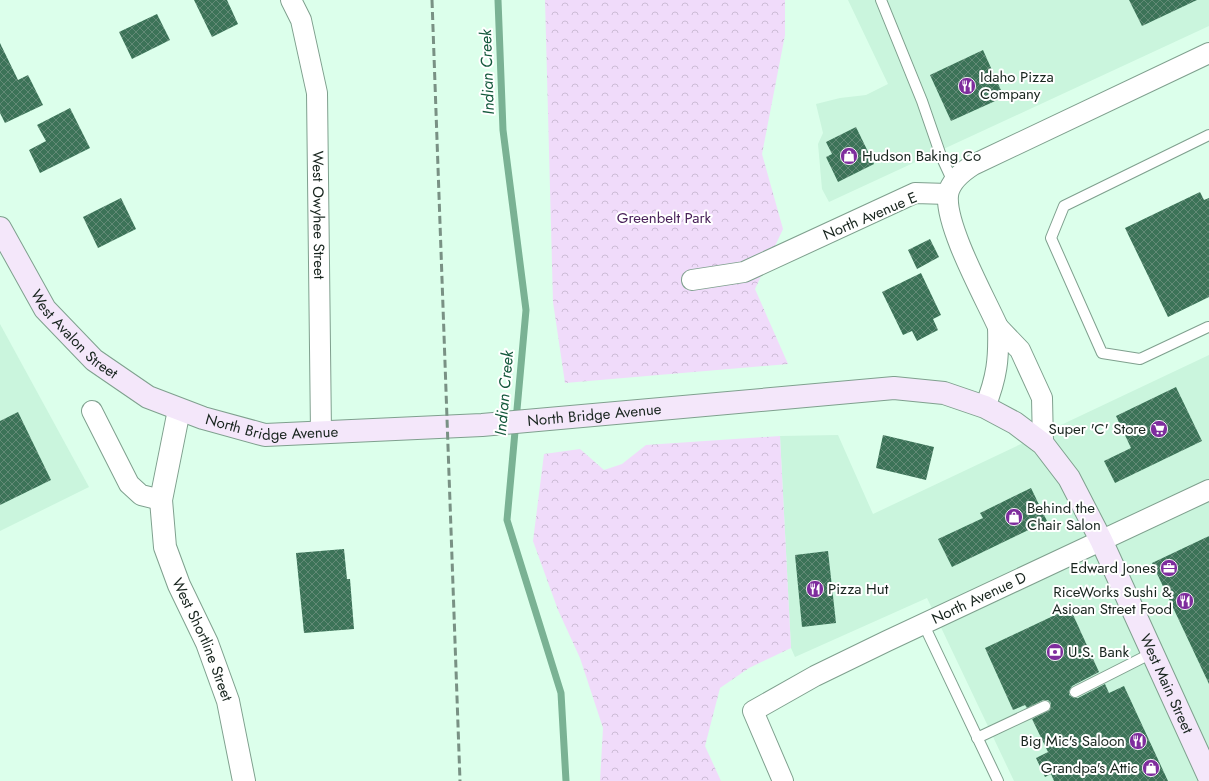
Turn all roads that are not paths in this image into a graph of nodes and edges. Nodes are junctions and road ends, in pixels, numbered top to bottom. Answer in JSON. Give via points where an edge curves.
{"nodes":[{"id":1,"x":291,"y":0,"type":"edge"},
{"id":2,"x":881,"y":0,"type":"edge"},
{"id":3,"x":1209,"y":53,"type":"edge"},
{"id":4,"x":1209,"y":135,"type":"edge"},
{"id":5,"x":950,"y":188,"type":"junction"},
{"id":6,"x":0,"y":228,"type":"edge"},
{"id":7,"x":692,"y":280,"type":"dead end"},
{"id":8,"x":998,"y":327,"type":"junction"},
{"id":9,"x":1208,"y":328,"type":"dead end"},
{"id":10,"x":985,"y":407,"type":"junction"},
{"id":11,"x":179,"y":410,"type":"junction"},
{"id":12,"x":92,"y":411,"type":"dead end"},
{"id":13,"x":320,"y":433,"type":"junction"},
{"id":14,"x":1043,"y":444,"type":"junction"},
{"id":15,"x":1209,"y":490,"type":"edge"},
{"id":16,"x":161,"y":500,"type":"junction"},
{"id":17,"x":1101,"y":540,"type":"junction"},
{"id":18,"x":923,"y":624,"type":"junction"},
{"id":19,"x":1152,"y":653,"type":"junction"},
{"id":20,"x":1075,"y":692,"type":"dead end"},
{"id":21,"x":1045,"y":706,"type":"dead end"},
{"id":22,"x":977,"y":738,"type":"junction"},
{"id":23,"x":1209,"y":777,"type":"edge"},
{"id":24,"x":244,"y":781,"type":"edge"},
{"id":25,"x":783,"y":781,"type":"edge"},
{"id":26,"x":998,"y":781,"type":"edge"}],
"edges":[{"from":1,"to":13,"type":"street","name":"West Owyhee Street","via":[[301,20],[317,93]]},
{"from":2,"to":5,"type":"lane","via":[[922,102]]},
{"from":3,"to":5,"type":"street","via":[[973,165]]},
{"from":4,"to":9,"type":"lane","via":[[1064,206],[1051,238],[1102,353],[1140,359]]},
{"from":5,"to":7,"type":"street","name":"North Avenue E","via":[[915,193],[744,272]]},
{"from":5,"to":8,"type":"street","via":[[948,213]]},
{"from":6,"to":11,"type":"main road","name":"West Avalon Street","via":[[45,309],[94,360],[148,397]]},
{"from":8,"to":10,"type":"street","via":[[999,357],[995,381]]},
{"from":8,"to":14,"type":"street","via":[[1020,350],[1042,398]]},
{"from":10,"to":13,"type":"main road","name":"North Bridge Avenue","via":[[944,393],[894,388],[482,425]]},
{"from":10,"to":14,"type":"main road","name":"West Main Street","via":[[1015,423]]},
{"from":11,"to":13,"type":"main road","name":"North Bridge Avenue","via":[[264,435]]},
{"from":11,"to":16,"type":"street","name":"West Shortline Street"},
{"from":12,"to":16,"type":"street","via":[[129,484],[141,495]]},
{"from":14,"to":17,"type":"main road","name":"West Main Street","via":[[1069,478]]},
{"from":15,"to":17,"type":"street","name":"North Avenue D"},
{"from":16,"to":24,"type":"street","name":"West Shortline Street","via":[[165,547],[179,584],[207,643],[228,701]]},
{"from":17,"to":18,"type":"street","name":"North Avenue D"},
{"from":17,"to":19,"type":"main road","name":"West Main Street"},
{"from":18,"to":22,"type":"lane"},
{"from":18,"to":25,"type":"street","name":"North Avenue D","via":[[815,676],[753,711]]},
{"from":19,"to":20,"type":"lane"},
{"from":19,"to":23,"type":"main road","name":"West Main Street"},
{"from":21,"to":22,"type":"lane"},
{"from":22,"to":26,"type":"lane"}]}
